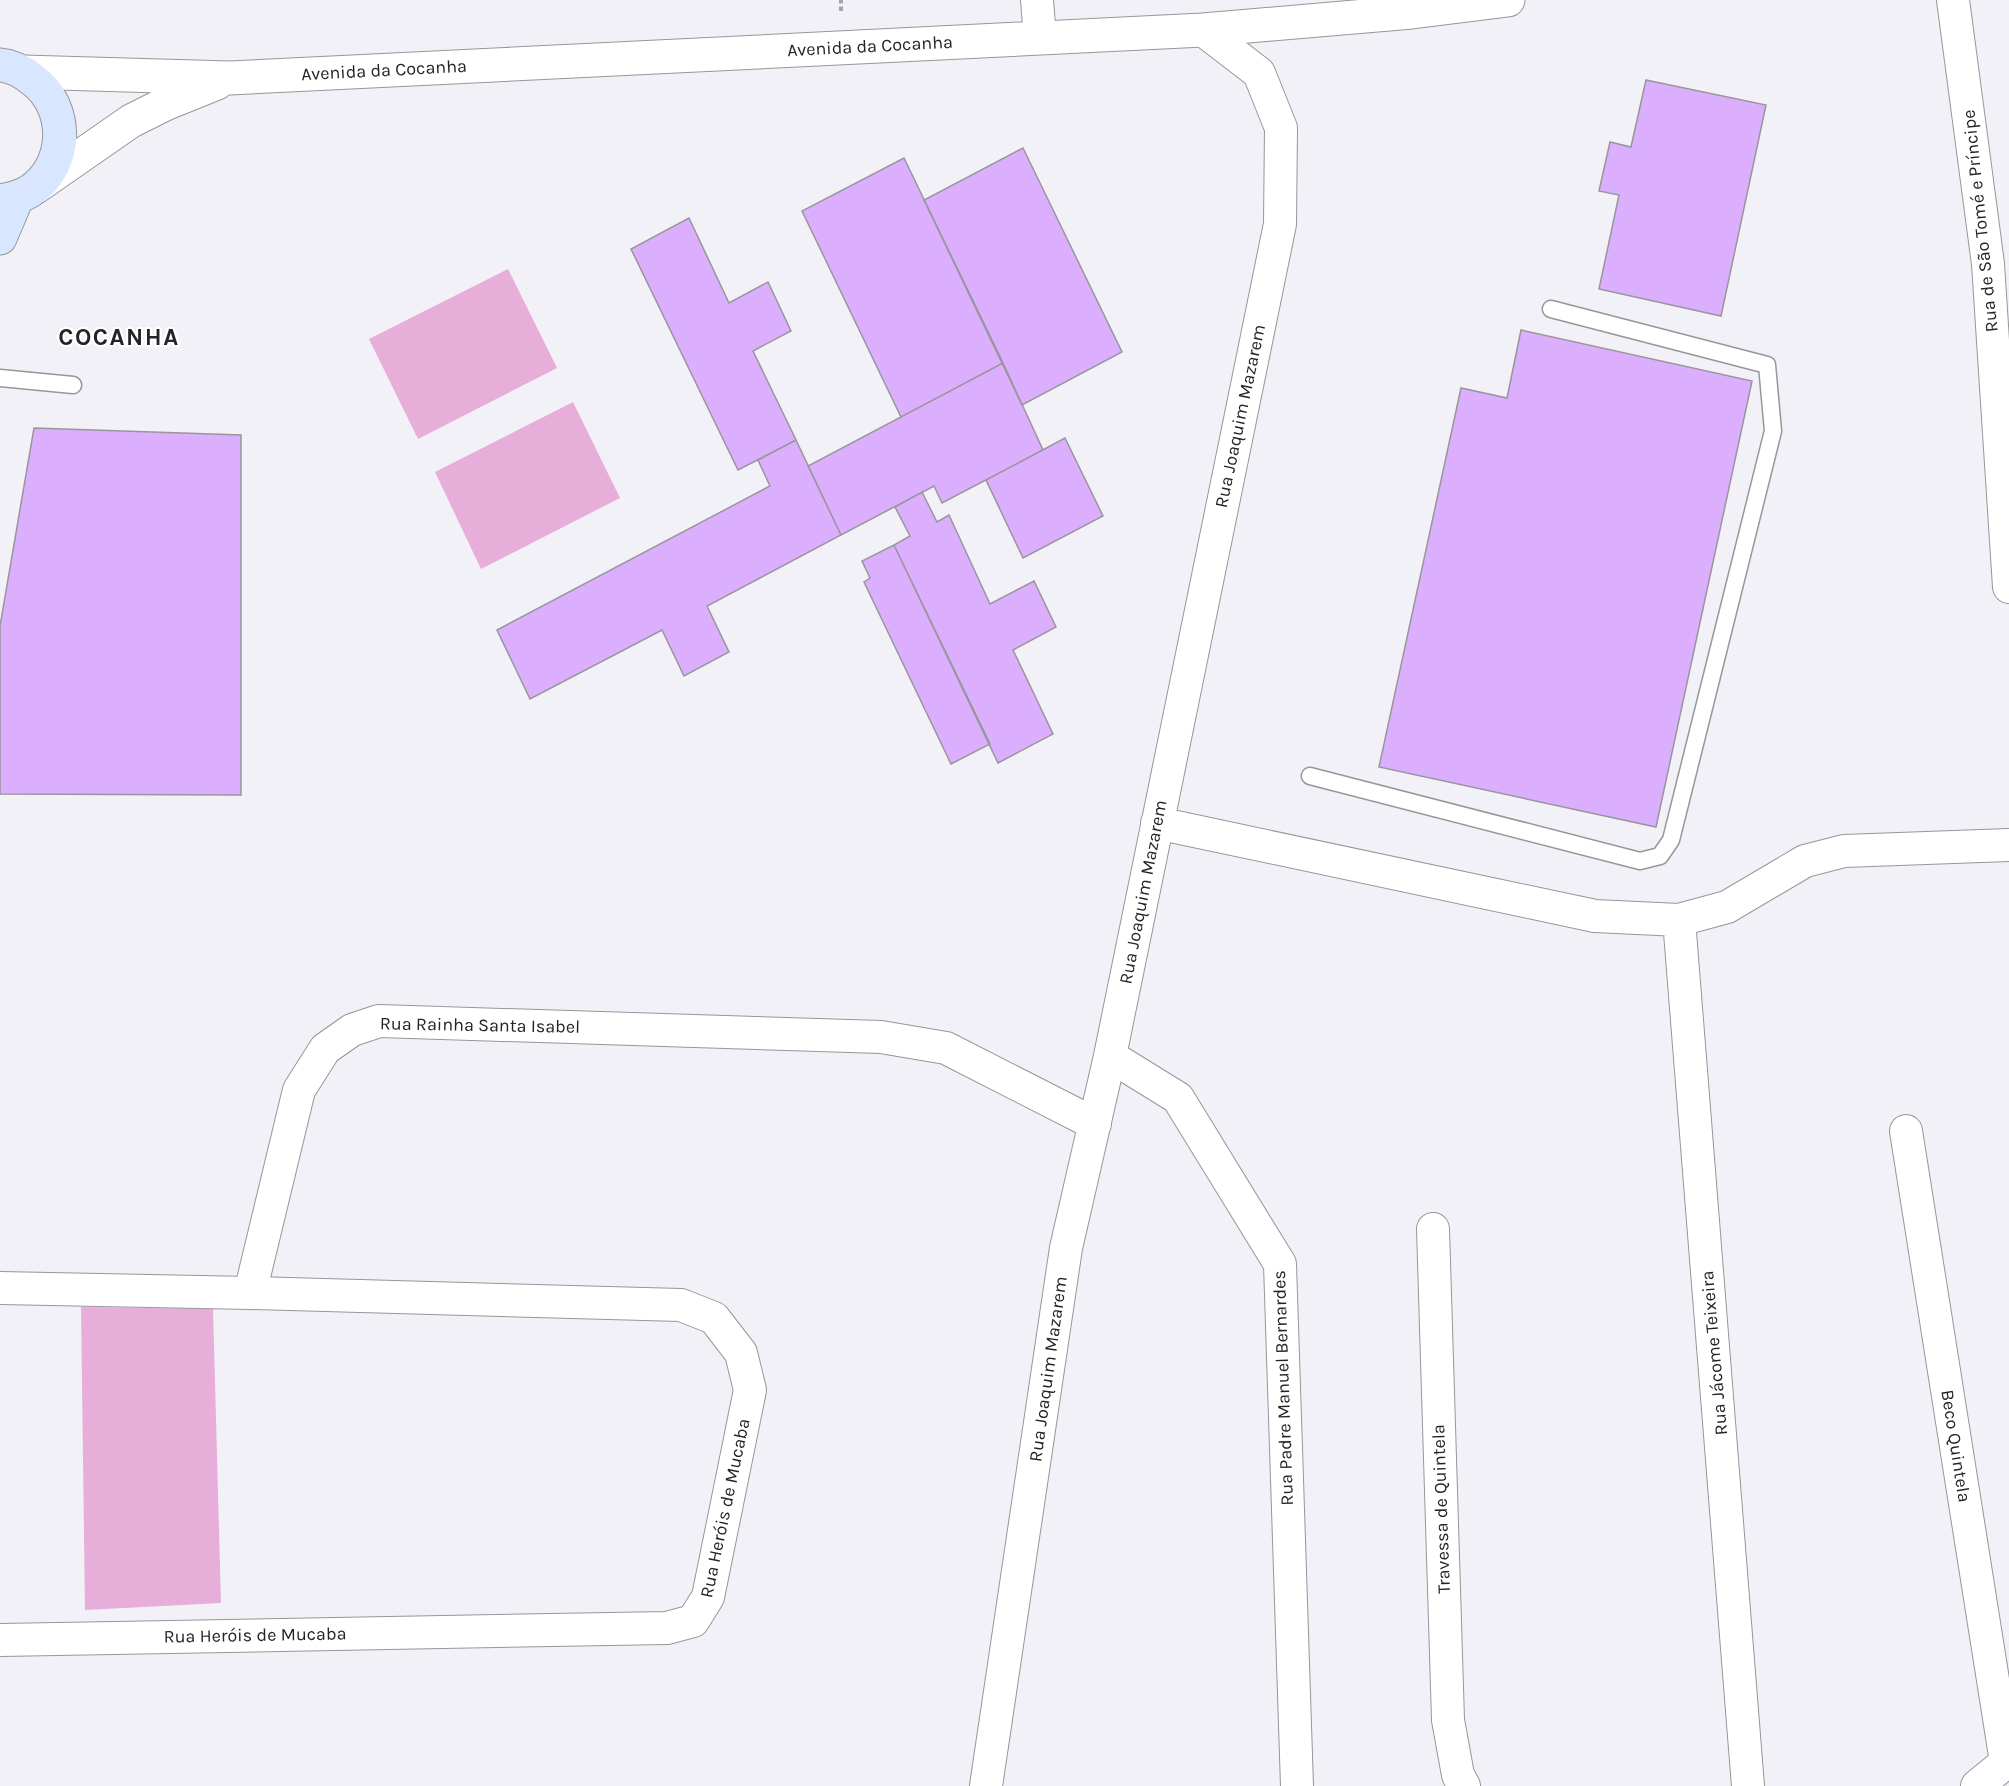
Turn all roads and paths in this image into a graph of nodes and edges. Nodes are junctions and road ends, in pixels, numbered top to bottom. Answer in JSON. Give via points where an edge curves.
{"nodes":[{"id":1,"x":1037,"y":0,"type":"edge"},
{"id":2,"x":1508,"y":0,"type":"edge"},
{"id":3,"x":1953,"y":0,"type":"edge"},
{"id":4,"x":1203,"y":30,"type":"junction"},
{"id":5,"x":1040,"y":38,"type":"junction"},
{"id":6,"x":12,"y":69,"type":"edge"},
{"id":7,"x":230,"y":78,"type":"junction"},
{"id":8,"x":16,"y":196,"type":"edge"},
{"id":9,"x":0,"y":238,"type":"edge"},
{"id":10,"x":1998,"y":261,"type":"edge"},
{"id":11,"x":1551,"y":309,"type":"dead end"},
{"id":12,"x":0,"y":378,"type":"edge"},
{"id":13,"x":73,"y":385,"type":"dead end"},
{"id":14,"x":2008,"y":571,"type":"edge"},
{"id":15,"x":1310,"y":776,"type":"dead end"},
{"id":16,"x":1157,"y":823,"type":"junction"},
{"id":17,"x":2009,"y":845,"type":"edge"},
{"id":18,"x":1679,"y":920,"type":"junction"},
{"id":19,"x":1110,"y":1056,"type":"junction"},
{"id":20,"x":1095,"y":1124,"type":"junction"},
{"id":21,"x":1906,"y":1131,"type":"dead end"},
{"id":22,"x":1433,"y":1229,"type":"dead end"},
{"id":23,"x":0,"y":1288,"type":"edge"},
{"id":24,"x":250,"y":1293,"type":"junction"},
{"id":25,"x":0,"y":1640,"type":"edge"},
{"id":26,"x":2008,"y":1761,"type":"edge"},
{"id":27,"x":986,"y":1786,"type":"edge"},
{"id":28,"x":1297,"y":1786,"type":"edge"},
{"id":29,"x":1464,"y":1786,"type":"edge"},
{"id":30,"x":1748,"y":1786,"type":"edge"},
{"id":31,"x":1977,"y":1786,"type":"edge"}],
"edges":[{"from":1,"to":5,"type":"street"},
{"from":2,"to":4,"type":"street","name":"Avenida da Cocanha"},
{"from":3,"to":10,"type":"street","name":"Rua de São Tomé e Príncipe"},
{"from":4,"to":5,"type":"street","name":"Avenida da Cocanha"},
{"from":4,"to":16,"type":"street","name":"Rua Joaquim Mazarem","via":[[1259,73],[1281,128],[1280,224]]},
{"from":5,"to":7,"type":"street","name":"Avenida da Cocanha"},
{"from":6,"to":7,"type":"street"},
{"from":6,"to":8,"type":"main road","via":[[42,86],[55,106],[61,129],[58,152],[48,173]]},
{"from":7,"to":8,"type":"street","via":[[131,121]]},
{"from":8,"to":9,"type":"main road"},
{"from":10,"to":14,"type":"street","name":"Rua de São Tomé e Príncipe"},
{"from":11,"to":15,"type":"lane","via":[[1767,365],[1773,431],[1671,840],[1660,856],[1640,861]]},
{"from":12,"to":13,"type":"lane"},
{"from":16,"to":18,"type":"street","via":[[1595,916]]},
{"from":16,"to":19,"type":"street","name":"Rua Joaquim Mazarem"},
{"from":17,"to":18,"type":"street","via":[[1844,851],[1805,861],[1727,907]]},
{"from":18,"to":30,"type":"street","name":"Rua Jácome Teixeira"},
{"from":19,"to":20,"type":"street","name":"Rua Joaquim Mazarem"},
{"from":19,"to":28,"type":"street","name":"Rua Padre Manuel Bernardes","via":[[1178,1098],[1280,1264]]},
{"from":20,"to":24,"type":"street","name":"Rua Rainha Santa Isabel","via":[[946,1048],[881,1037],[380,1021],[352,1030],[325,1049],[299,1090]]},
{"from":20,"to":27,"type":"street","name":"Rua Joaquim Mazarem","via":[[1066,1248]]},
{"from":21,"to":26,"type":"street","name":"Beco Quintela"},
{"from":22,"to":29,"type":"street","name":"Travessa de Quintela","via":[[1448,1720],[1458,1775]]},
{"from":23,"to":24,"type":"street"},
{"from":24,"to":25,"type":"street","name":"Rua Heróis de Mucaba","via":[[681,1305],[714,1318],[741,1353],[750,1390],[708,1597],[693,1621],[667,1628]]},
{"from":26,"to":31,"type":"street"}]}
